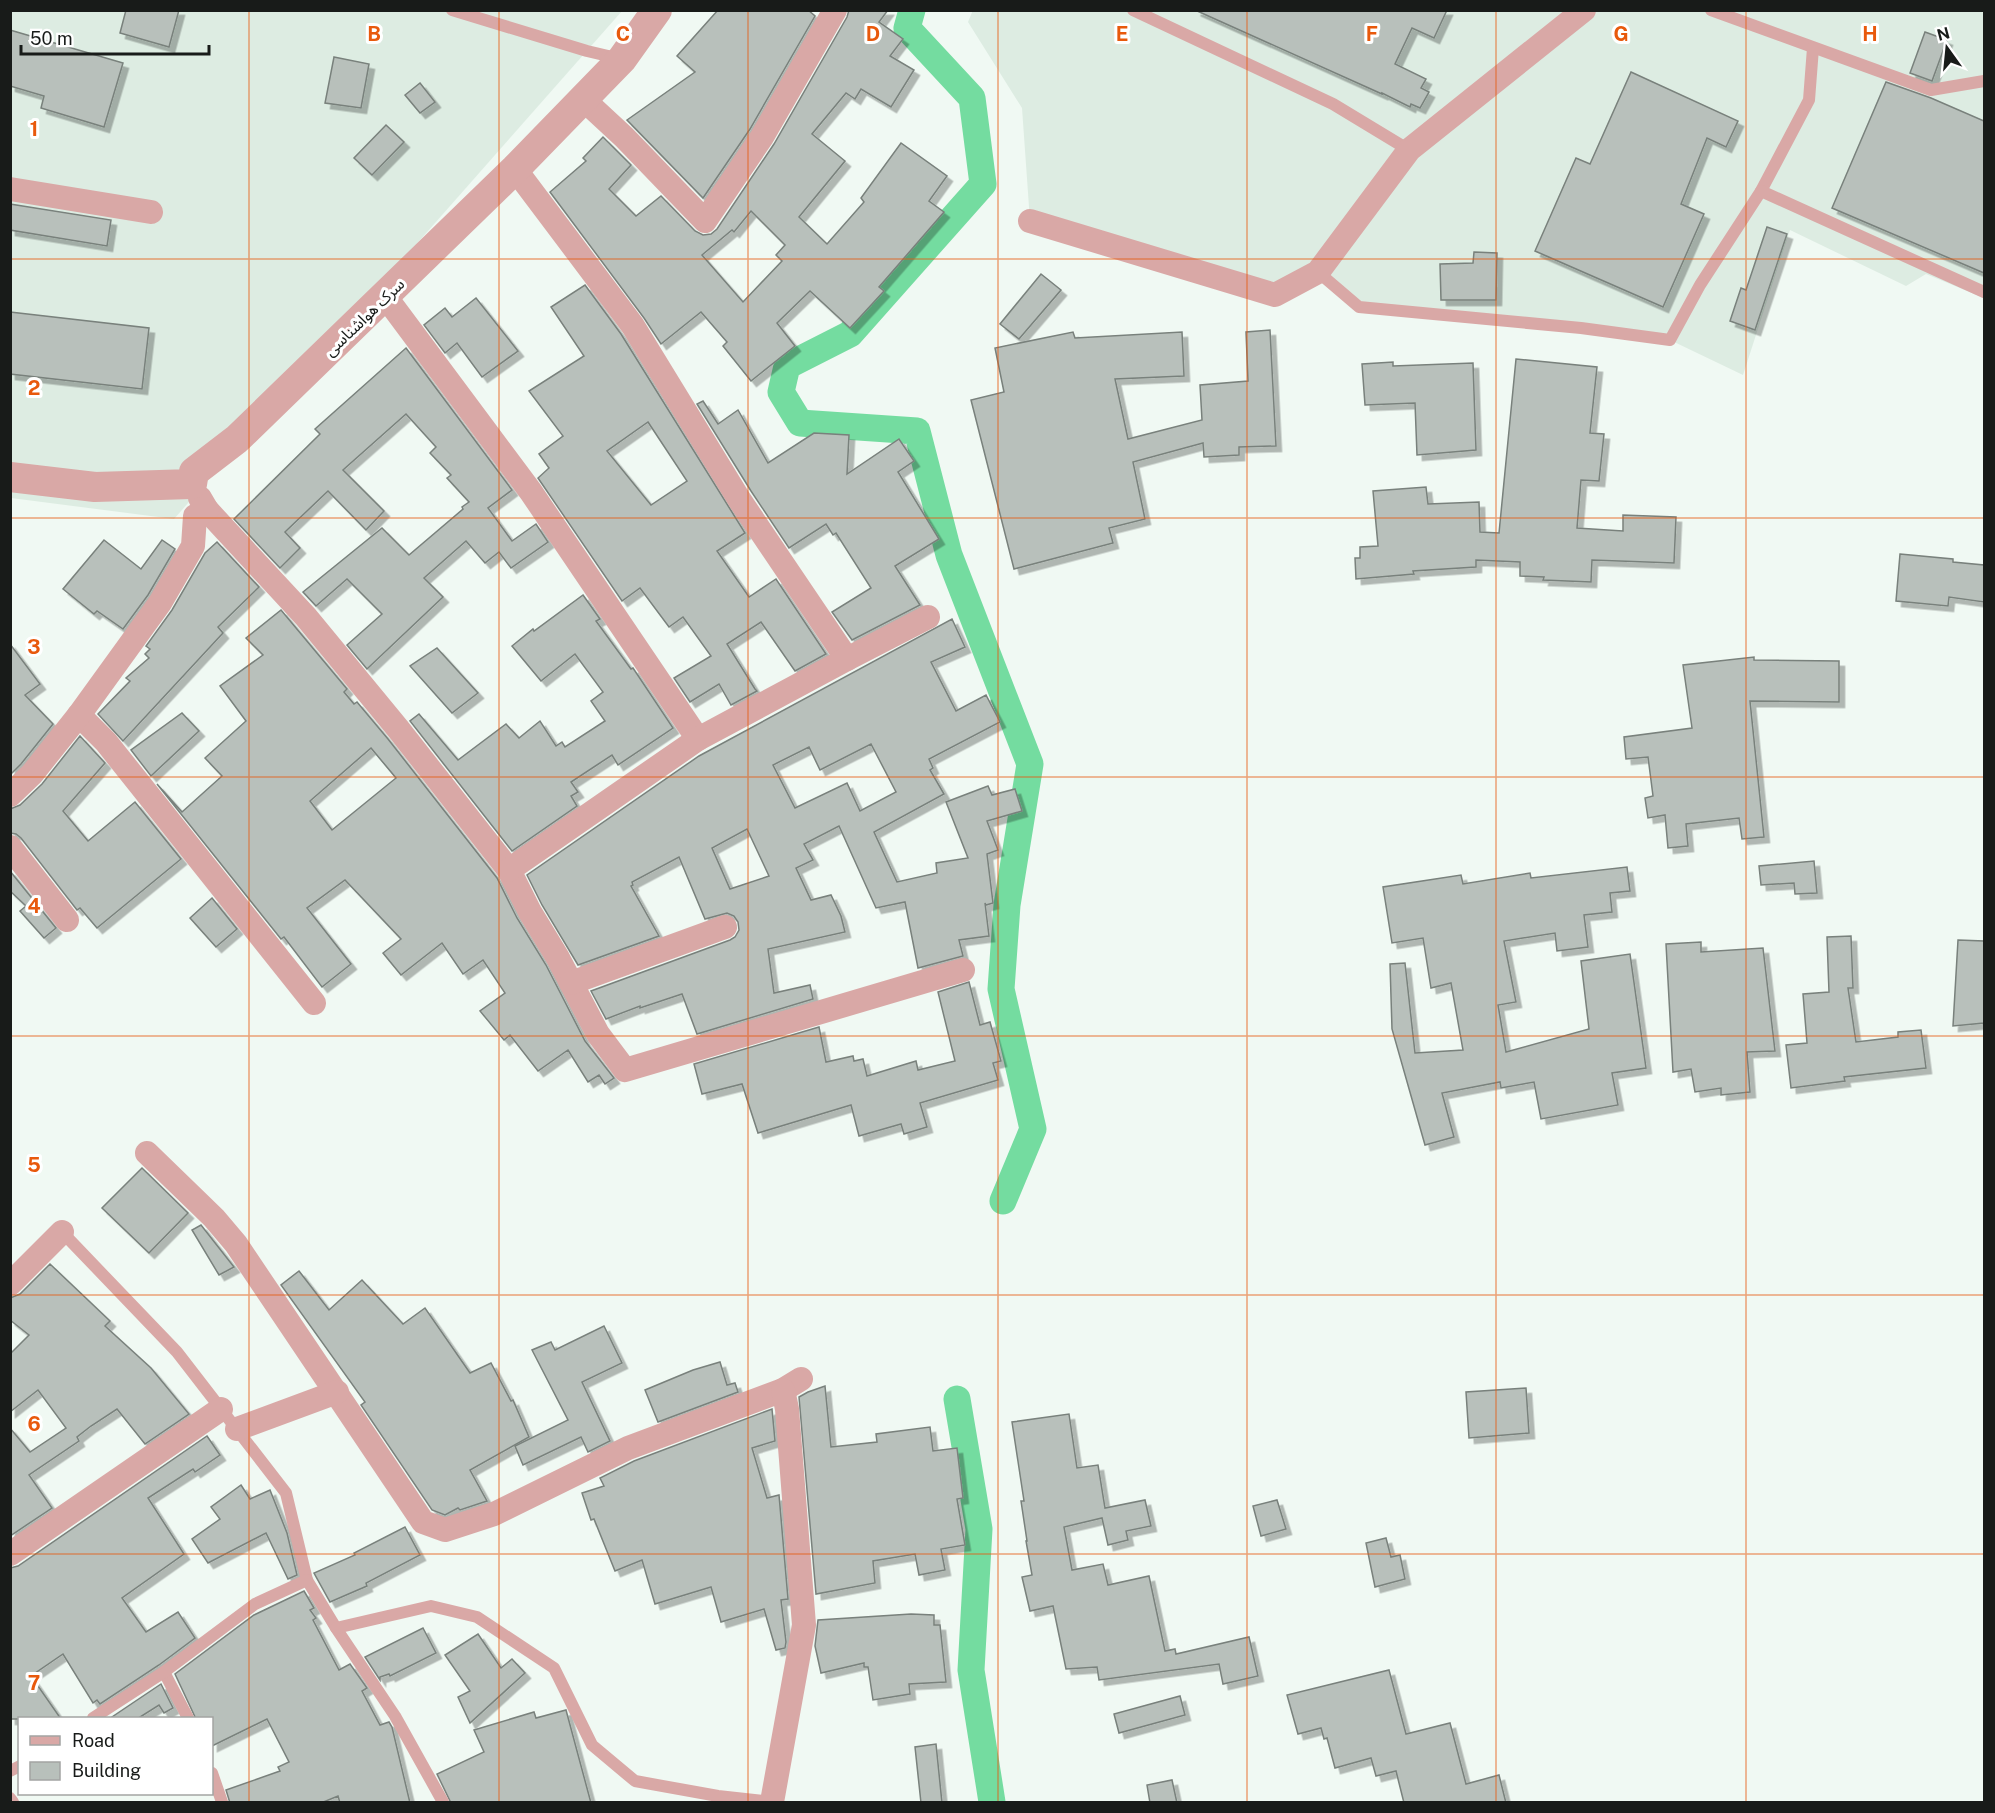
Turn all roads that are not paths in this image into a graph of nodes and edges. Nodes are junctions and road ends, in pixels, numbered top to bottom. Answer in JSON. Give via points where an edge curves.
{"nodes":[{"id":1,"x":452,"y":10,"type":"edge"},
{"id":2,"x":657,"y":10,"type":"edge"},
{"id":3,"x":835,"y":10,"type":"edge"},
{"id":4,"x":1133,"y":10,"type":"edge"},
{"id":5,"x":1584,"y":10,"type":"edge"},
{"id":6,"x":1711,"y":10,"type":"edge"},
{"id":7,"x":1813,"y":48,"type":"junction"},
{"id":8,"x":622,"y":59,"type":"junction"},
{"id":9,"x":1984,"y":81,"type":"edge"},
{"id":10,"x":583,"y":99,"type":"junction"},
{"id":11,"x":1409,"y":150,"type":"junction"},
{"id":12,"x":515,"y":169,"type":"junction"},
{"id":13,"x":10,"y":189,"type":"edge"},
{"id":14,"x":1761,"y":190,"type":"junction"},
{"id":15,"x":151,"y":212,"type":"dead end"},
{"id":16,"x":1030,"y":220,"type":"dead end"},
{"id":17,"x":1318,"y":272,"type":"junction"},
{"id":18,"x":1984,"y":292,"type":"edge"},
{"id":19,"x":385,"y":296,"type":"junction"},
{"id":20,"x":10,"y":477,"type":"edge"},
{"id":21,"x":192,"y":484,"type":"junction"},
{"id":22,"x":207,"y":510,"type":"junction"},
{"id":23,"x":928,"y":617,"type":"dead end"},
{"id":24,"x":847,"y":659,"type":"junction"},
{"id":25,"x":79,"y":715,"type":"junction"},
{"id":26,"x":698,"y":739,"type":"junction"},
{"id":27,"x":10,"y":795,"type":"edge"},
{"id":28,"x":10,"y":847,"type":"edge"},
{"id":29,"x":509,"y":870,"type":"junction"},
{"id":30,"x":68,"y":920,"type":"dead end"},
{"id":31,"x":725,"y":927,"type":"dead end"},
{"id":32,"x":963,"y":970,"type":"dead end"},
{"id":33,"x":571,"y":983,"type":"junction"},
{"id":34,"x":314,"y":1003,"type":"dead end"},
{"id":35,"x":147,"y":1153,"type":"dead end"},
{"id":36,"x":62,"y":1232,"type":"joint"},
{"id":37,"x":10,"y":1284,"type":"edge"},
{"id":38,"x":337,"y":1392,"type":"junction"},
{"id":39,"x":221,"y":1409,"type":"junction"},
{"id":40,"x":237,"y":1429,"type":"junction"},
{"id":41,"x":10,"y":1554,"type":"edge"},
{"id":42,"x":307,"y":1580,"type":"junction"},
{"id":43,"x":336,"y":1628,"type":"junction"},
{"id":44,"x":164,"y":1672,"type":"junction"},
{"id":45,"x":96,"y":1717,"type":"edge"},
{"id":46,"x":187,"y":1717,"type":"edge"},
{"id":47,"x":213,"y":1776,"type":"edge"},
{"id":48,"x":10,"y":1798,"type":"edge"},
{"id":49,"x":772,"y":1802,"type":"edge"},
{"id":50,"x":13,"y":1803,"type":"edge"},
{"id":51,"x":222,"y":1803,"type":"edge"},
{"id":52,"x":443,"y":1803,"type":"edge"}],
"edges":[{"from":1,"to":8,"type":"lane"},
{"from":2,"to":8,"type":"street","name":"سرک هواشناسی"},
{"from":3,"to":10,"type":"street","via":[[762,137],[705,221]]},
{"from":4,"to":11,"type":"lane","via":[[1333,104]]},
{"from":5,"to":11,"type":"street"},
{"from":6,"to":7,"type":"lane"},
{"from":7,"to":9,"type":"lane","via":[[1931,90]]},
{"from":7,"to":14,"type":"lane","via":[[1809,100]]},
{"from":8,"to":10,"type":"street","name":"سرک هواشناسی"},
{"from":10,"to":12,"type":"street","name":"سرک هواشناسی"},
{"from":11,"to":17,"type":"street"},
{"from":12,"to":19,"type":"street","name":"سرک هواشناسی"},
{"from":12,"to":24,"type":"street","via":[[633,326],[739,499]]},
{"from":13,"to":15,"type":"street"},
{"from":14,"to":17,"type":"lane","via":[[1670,340],[1359,307]]},
{"from":14,"to":18,"type":"lane"},
{"from":16,"to":17,"type":"street","via":[[1275,295]]},
{"from":19,"to":21,"type":"street","name":"سرک هواشناسی","via":[[237,439],[194,472]]},
{"from":19,"to":26,"type":"street","via":[[531,492]]},
{"from":20,"to":21,"type":"street","via":[[95,488]]},
{"from":21,"to":22,"type":"street"},
{"from":22,"to":25,"type":"street","via":[[195,516],[193,546],[160,603]]},
{"from":22,"to":29,"type":"street","via":[[306,617]]},
{"from":23,"to":24,"type":"street"},
{"from":24,"to":26,"type":"street"},
{"from":25,"to":27,"type":"street","via":[[33,774]]},
{"from":25,"to":34,"type":"street","via":[[106,742]]},
{"from":26,"to":29,"type":"street"},
{"from":28,"to":30,"type":"street"},
{"from":29,"to":33,"type":"street"},
{"from":31,"to":33,"type":"street"},
{"from":32,"to":33,"type":"street","via":[[625,1070],[598,1035]]},
{"from":35,"to":38,"type":"street","via":[[236,1244]]},
{"from":36,"to":37,"type":"street"},
{"from":36,"to":39,"type":"lane","via":[[177,1352]]},
{"from":38,"to":40,"type":"street"},
{"from":38,"to":49,"type":"street","via":[[423,1522],[445,1530],[494,1514],[628,1448],[792,1384],[787,1409],[804,1625]]},
{"from":39,"to":40,"type":"lane"},
{"from":39,"to":41,"type":"street"},
{"from":40,"to":42,"type":"lane","via":[[286,1493]]},
{"from":42,"to":43,"type":"lane"},
{"from":42,"to":44,"type":"lane","via":[[255,1604]]},
{"from":43,"to":49,"type":"lane","via":[[431,1606],[477,1617],[554,1668],[592,1745],[634,1781]]},
{"from":43,"to":52,"type":"lane","via":[[395,1716]]},
{"from":44,"to":45,"type":"lane"},
{"from":44,"to":46,"type":"lane"},
{"from":47,"to":51,"type":"lane"},
{"from":48,"to":50,"type":"lane"}]}
